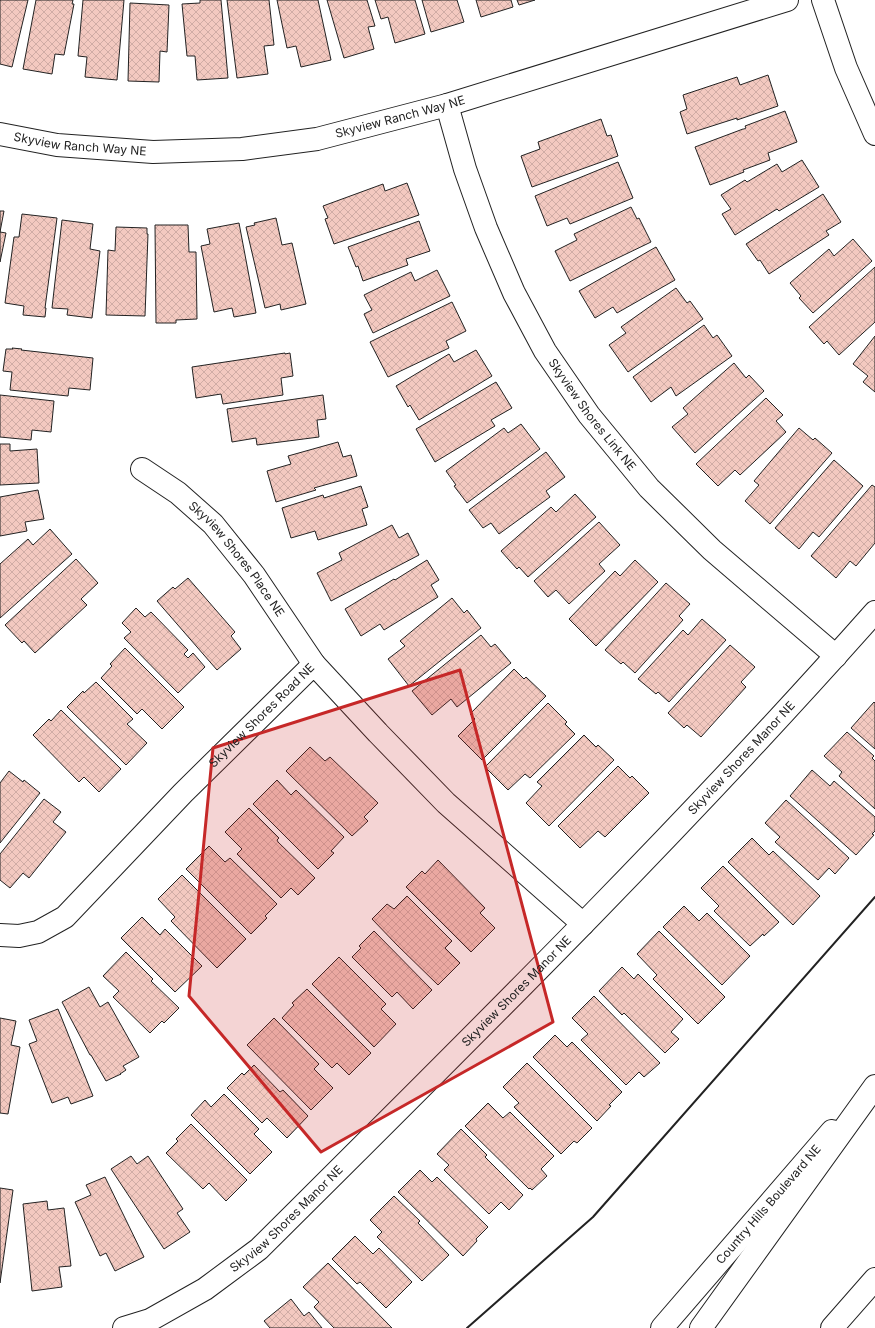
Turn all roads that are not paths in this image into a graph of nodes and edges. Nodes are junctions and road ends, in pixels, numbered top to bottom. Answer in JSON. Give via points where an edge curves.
{"nodes":[{"id":1,"x":787,"y":0,"type":"edge"},
{"id":2,"x":823,"y":0,"type":"edge"},
{"id":3,"x":447,"y":105,"type":"junction"},
{"id":4,"x":0,"y":134,"type":"edge"},
{"id":5,"x":875,"y":134,"type":"edge"},
{"id":6,"x":142,"y":470,"type":"dead end"},
{"id":7,"x":875,"y":612,"type":"edge"},
{"id":8,"x":836,"y":656,"type":"junction"},
{"id":9,"x":314,"y":664,"type":"junction"},
{"id":10,"x":583,"y":924,"type":"junction"},
{"id":11,"x":0,"y":934,"type":"edge"},
{"id":12,"x":875,"y":1082,"type":"edge"},
{"id":13,"x":875,"y":1086,"type":"edge"},
{"id":14,"x":875,"y":1279,"type":"edge"},
{"id":15,"x":124,"y":1328,"type":"edge"},
{"id":16,"x":662,"y":1328,"type":"edge"},
{"id":17,"x":701,"y":1328,"type":"edge"},
{"id":18,"x":832,"y":1328,"type":"edge"}],
"edges":[{"from":1,"to":3,"type":"street","name":"Skyview Ranch Way NE"},
{"from":2,"to":5,"type":"street","via":[[846,68]]},
{"from":3,"to":4,"type":"street","name":"Skyview Ranch Way NE","via":[[317,139],[242,149],[153,152],[57,145]]},
{"from":3,"to":8,"type":"street","name":"Skyview Shores Link NE","via":[[465,169],[486,228],[514,293],[545,351],[589,415],[655,494],[712,550]]},
{"from":6,"to":9,"type":"street","name":"Skyview Shores Place NE","via":[[178,494],[213,524],[254,574]]},
{"from":7,"to":8,"type":"street","name":"Skyview Shores Manor NE"},
{"from":8,"to":10,"type":"street","name":"Skyview Shores Manor NE","via":[[664,842]]},
{"from":9,"to":10,"type":"street","name":"Skyview Shores Road NE","via":[[446,803]]},
{"from":9,"to":11,"type":"street","name":"Skyview Shores Road NE","via":[[184,793],[65,917],[38,932],[19,936]]},
{"from":10,"to":15,"type":"street","name":"Skyview Shores Manor NE","via":[[259,1249],[205,1289],[150,1320]]},
{"from":12,"to":16,"type":"street","name":"Country Hills Boulevard NE"},
{"from":13,"to":17,"type":"street"},
{"from":14,"to":18,"type":"street"}]}
